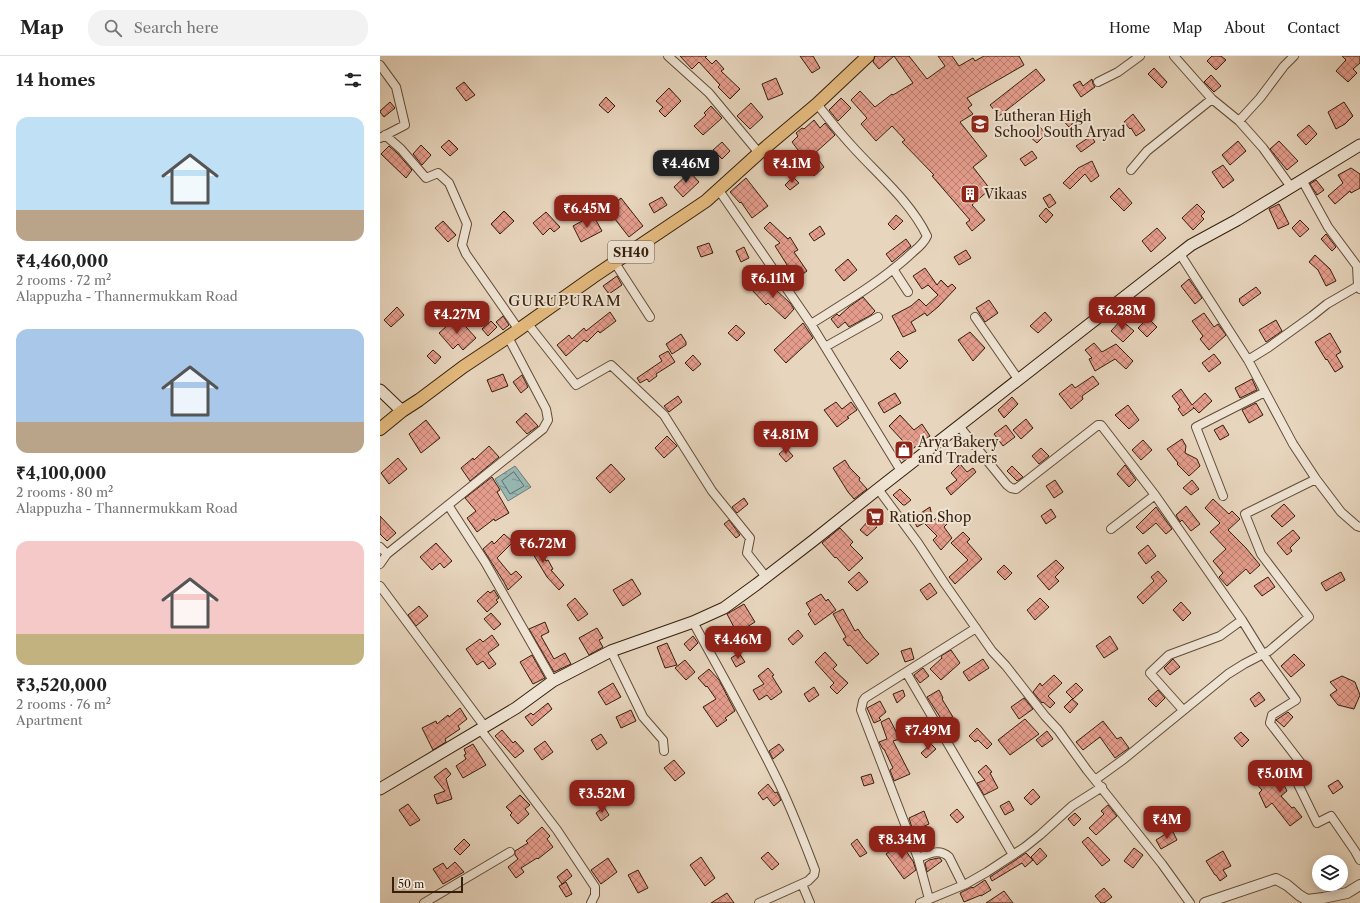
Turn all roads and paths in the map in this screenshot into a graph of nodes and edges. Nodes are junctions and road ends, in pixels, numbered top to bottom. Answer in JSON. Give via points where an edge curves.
{"nodes":[{"id":1,"x":668,"y":56,"type":"edge"},
{"id":2,"x":868,"y":56,"type":"edge"},
{"id":3,"x":1140,"y":56,"type":"edge"},
{"id":4,"x":1174,"y":56,"type":"edge"},
{"id":5,"x":1294,"y":56,"type":"edge"},
{"id":6,"x":380,"y":65,"type":"edge"},
{"id":7,"x":1098,"y":82,"type":"dead end"},
{"id":8,"x":1212,"y":99,"type":"junction"},
{"id":9,"x":817,"y":104,"type":"junction"},
{"id":10,"x":1239,"y":121,"type":"junction"},
{"id":11,"x":383,"y":137,"type":"edge"},
{"id":12,"x":1360,"y":144,"type":"edge"},
{"id":13,"x":759,"y":153,"type":"junction"},
{"id":14,"x":1131,"y":170,"type":"dead end"},
{"id":15,"x":1302,"y":180,"type":"junction"},
{"id":16,"x":1291,"y":187,"type":"junction"},
{"id":17,"x":718,"y":189,"type":"junction"},
{"id":18,"x":1180,"y":254,"type":"junction"},
{"id":19,"x":615,"y":263,"type":"junction"},
{"id":20,"x":893,"y":269,"type":"junction"},
{"id":21,"x":1359,"y":288,"type":"edge"},
{"id":22,"x":908,"y":292,"type":"dead end"},
{"id":23,"x":650,"y":317,"type":"dead end"},
{"id":24,"x":878,"y":317,"type":"dead end"},
{"id":25,"x":975,"y":317,"type":"dead end"},
{"id":26,"x":811,"y":324,"type":"junction"},
{"id":27,"x":523,"y":327,"type":"junction"},
{"id":28,"x":508,"y":337,"type":"junction"},
{"id":29,"x":825,"y":347,"type":"junction"},
{"id":30,"x":1248,"y":360,"type":"junction"},
{"id":31,"x":1018,"y":379,"type":"junction"},
{"id":32,"x":380,"y":390,"type":"edge"},
{"id":33,"x":1265,"y":392,"type":"junction"},
{"id":34,"x":402,"y":411,"type":"junction"},
{"id":35,"x":959,"y":426,"type":"junction"},
{"id":36,"x":380,"y":429,"type":"edge"},
{"id":37,"x":900,"y":471,"type":"junction"},
{"id":38,"x":1316,"y":479,"type":"junction"},
{"id":39,"x":878,"y":488,"type":"junction"},
{"id":40,"x":1155,"y":495,"type":"junction"},
{"id":41,"x":1223,"y":496,"type":"dead end"},
{"id":42,"x":448,"y":505,"type":"junction"},
{"id":43,"x":1360,"y":527,"type":"edge"},
{"id":44,"x":1111,"y":529,"type":"dead end"},
{"id":45,"x":380,"y":547,"type":"edge"},
{"id":46,"x":387,"y":554,"type":"junction"},
{"id":47,"x":380,"y":564,"type":"edge"},
{"id":48,"x":766,"y":578,"type":"junction"},
{"id":49,"x":380,"y":586,"type":"edge"},
{"id":50,"x":1242,"y":620,"type":"junction"},
{"id":51,"x":693,"y":622,"type":"junction"},
{"id":52,"x":976,"y":628,"type":"junction"},
{"id":53,"x":611,"y":651,"type":"junction"},
{"id":54,"x":1263,"y":654,"type":"junction"},
{"id":55,"x":906,"y":672,"type":"junction"},
{"id":56,"x":553,"y":682,"type":"junction"},
{"id":57,"x":1184,"y":710,"type":"junction"},
{"id":58,"x":482,"y":728,"type":"junction"},
{"id":59,"x":664,"y":751,"type":"dead end"},
{"id":60,"x":1095,"y":780,"type":"junction"},
{"id":61,"x":1102,"y":787,"type":"junction"},
{"id":62,"x":380,"y":789,"type":"edge"},
{"id":63,"x":510,"y":852,"type":"dead end"},
{"id":64,"x":1013,"y":855,"type":"junction"},
{"id":65,"x":918,"y":858,"type":"junction"},
{"id":66,"x":1360,"y":860,"type":"edge"},
{"id":67,"x":802,"y":884,"type":"junction"},
{"id":68,"x":963,"y":885,"type":"junction"},
{"id":69,"x":1360,"y":885,"type":"edge"},
{"id":70,"x":929,"y":899,"type":"junction"},
{"id":71,"x":424,"y":903,"type":"edge"},
{"id":72,"x":591,"y":903,"type":"edge"},
{"id":73,"x":758,"y":903,"type":"edge"},
{"id":74,"x":810,"y":903,"type":"edge"},
{"id":75,"x":920,"y":903,"type":"edge"},
{"id":76,"x":1190,"y":903,"type":"edge"},
{"id":77,"x":1205,"y":903,"type":"edge"}],
"edges":[{"from":1,"to":13,"type":"street","via":[[709,93]]},
{"from":2,"to":9,"type":"main road","number":"SH40"},
{"from":3,"to":7,"type":"street","via":[[1118,72]]},
{"from":4,"to":8,"type":"street"},
{"from":5,"to":10,"type":"street"},
{"from":6,"to":11,"type":"street","via":[[396,87],[405,125]]},
{"from":8,"to":10,"type":"street"},
{"from":8,"to":14,"type":"street","via":[[1147,151]]},
{"from":9,"to":13,"type":"main road","number":"SH40"},
{"from":9,"to":20,"type":"street","via":[[913,214],[927,236],[921,245]]},
{"from":10,"to":16,"type":"street","via":[[1263,148]]},
{"from":11,"to":27,"type":"street","via":[[401,149],[426,178],[438,173],[449,183],[467,224],[462,245],[466,254]]},
{"from":12,"to":15,"type":"main road"},
{"from":13,"to":17,"type":"main road","number":"SH40"},
{"from":15,"to":16,"type":"main road"},
{"from":15,"to":21,"type":"street","via":[[1328,227],[1357,266]]},
{"from":16,"to":18,"type":"main road"},
{"from":17,"to":19,"type":"main road","number":"SH40","via":[[706,201]]},
{"from":17,"to":26,"type":"street"},
{"from":18,"to":30,"type":"street"},
{"from":18,"to":31,"type":"main road"},
{"from":19,"to":23,"type":"street"},
{"from":19,"to":27,"type":"main road","number":"SH40"},
{"from":20,"to":22,"type":"street"},
{"from":20,"to":26,"type":"street"},
{"from":21,"to":30,"type":"street","via":[[1327,304]]},
{"from":24,"to":29,"type":"street"},
{"from":25,"to":31,"type":"street"},
{"from":26,"to":29,"type":"street"},
{"from":27,"to":28,"type":"main road","number":"SH40"},
{"from":27,"to":48,"type":"street","via":[[576,385],[611,364],[664,415],[712,491],[750,538],[747,553]]},
{"from":28,"to":34,"type":"main road","number":"SH40"},
{"from":28,"to":42,"type":"street","via":[[546,409],[548,420],[543,429]]},
{"from":29,"to":37,"type":"street"},
{"from":30,"to":33,"type":"street"},
{"from":31,"to":35,"type":"main road"},
{"from":32,"to":34,"type":"main road"},
{"from":33,"to":38,"type":"street","via":[[1293,444]]},
{"from":33,"to":41,"type":"street","via":[[1196,427]]},
{"from":34,"to":36,"type":"main road","number":"SH40"},
{"from":35,"to":37,"type":"main road"},
{"from":35,"to":40,"type":"street","via":[[1007,485],[1016,489],[1101,425]]},
{"from":37,"to":39,"type":"main road"},
{"from":38,"to":43,"type":"street","via":[[1341,512]]},
{"from":38,"to":54,"type":"street","via":[[1245,514],[1261,554],[1308,617]]},
{"from":39,"to":48,"type":"main road"},
{"from":39,"to":52,"type":"street"},
{"from":40,"to":44,"type":"street"},
{"from":40,"to":50,"type":"street"},
{"from":42,"to":46,"type":"street"},
{"from":42,"to":56,"type":"street","via":[[485,562]]},
{"from":45,"to":46,"type":"street"},
{"from":46,"to":47,"type":"street"},
{"from":48,"to":51,"type":"main road","via":[[724,608]]},
{"from":49,"to":58,"type":"street"},
{"from":50,"to":54,"type":"street"},
{"from":50,"to":57,"type":"street","via":[[1220,636],[1169,655],[1150,672]]},
{"from":51,"to":53,"type":"main road"},
{"from":51,"to":67,"type":"street","via":[[736,699],[796,820],[815,870],[814,875]]},
{"from":52,"to":55,"type":"street"},
{"from":52,"to":60,"type":"street"},
{"from":53,"to":56,"type":"main road"},
{"from":53,"to":59,"type":"street","via":[[643,717],[663,740]]},
{"from":54,"to":57,"type":"street","via":[[1228,674]]},
{"from":54,"to":66,"type":"street","via":[[1296,700],[1272,715],[1270,722],[1307,771],[1297,782],[1317,823],[1331,816]]},
{"from":55,"to":64,"type":"street"},
{"from":55,"to":65,"type":"street","via":[[865,698],[861,710]]},
{"from":56,"to":58,"type":"main road"},
{"from":57,"to":60,"type":"street"},
{"from":58,"to":62,"type":"main road"},
{"from":58,"to":72,"type":"street","via":[[557,830],[595,887]]},
{"from":60,"to":61,"type":"street"},
{"from":61,"to":64,"type":"street","via":[[1072,806]]},
{"from":61,"to":76,"type":"street"},
{"from":63,"to":71,"type":"street"},
{"from":64,"to":68,"type":"street"},
{"from":65,"to":68,"type":"street","via":[[935,852],[946,854]]},
{"from":65,"to":70,"type":"street"},
{"from":67,"to":73,"type":"street"},
{"from":67,"to":74,"type":"street"},
{"from":68,"to":70,"type":"street"},
{"from":69,"to":77,"type":"street","via":[[1347,893],[1307,900],[1287,884],[1276,879]]},
{"from":70,"to":75,"type":"street"}]}
